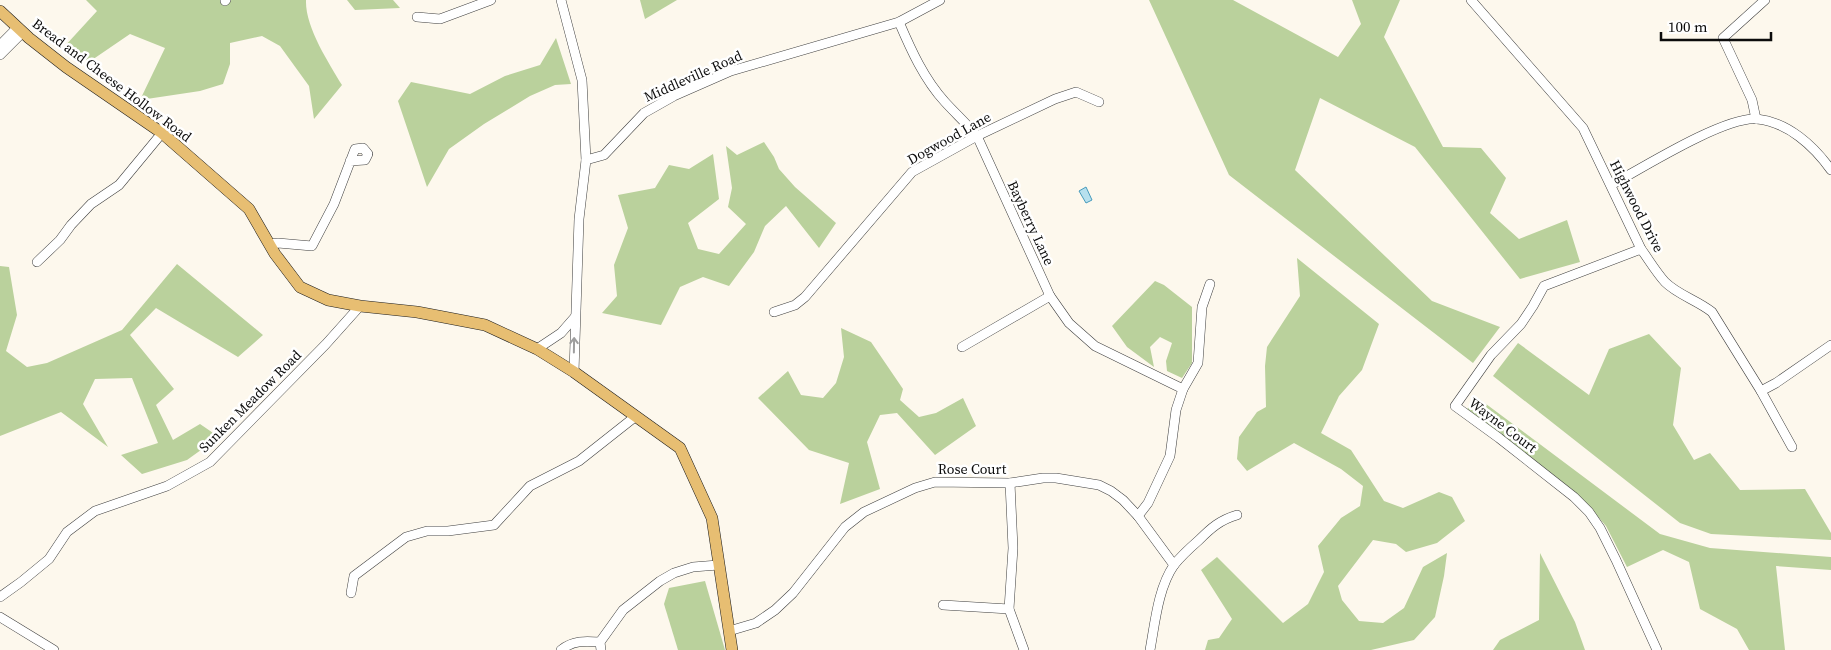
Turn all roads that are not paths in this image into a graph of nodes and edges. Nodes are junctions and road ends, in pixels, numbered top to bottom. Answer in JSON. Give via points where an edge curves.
{"nodes":[{"id":1,"x":491,"y":0,"type":"edge"},
{"id":2,"x":561,"y":0,"type":"edge"},
{"id":3,"x":940,"y":0,"type":"edge"},
{"id":4,"x":1471,"y":0,"type":"edge"},
{"id":5,"x":1765,"y":0,"type":"edge"},
{"id":6,"x":0,"y":11,"type":"edge"},
{"id":7,"x":417,"y":17,"type":"dead end"},
{"id":8,"x":899,"y":22,"type":"junction"},
{"id":9,"x":19,"y":30,"type":"junction"},
{"id":10,"x":0,"y":44,"type":"edge"},
{"id":11,"x":0,"y":55,"type":"edge"},
{"id":12,"x":1099,"y":102,"type":"dead end"},
{"id":13,"x":1756,"y":119,"type":"junction"},
{"id":14,"x":162,"y":133,"type":"junction"},
{"id":15,"x":977,"y":136,"type":"junction"},
{"id":16,"x":586,"y":160,"type":"junction"},
{"id":17,"x":350,"y":161,"type":"dead end"},
{"id":18,"x":1831,"y":170,"type":"edge"},
{"id":19,"x":1611,"y":184,"type":"junction"},
{"id":20,"x":269,"y":244,"type":"junction"},
{"id":21,"x":1642,"y":249,"type":"junction"},
{"id":22,"x":37,"y":262,"type":"dead end"},
{"id":23,"x":1210,"y":284,"type":"dead end"},
{"id":24,"x":1050,"y":296,"type":"junction"},
{"id":25,"x":360,"y":306,"type":"junction"},
{"id":26,"x":774,"y":312,"type":"dead end"},
{"id":27,"x":575,"y":317,"type":"junction"},
{"id":28,"x":1831,"y":345,"type":"edge"},
{"id":29,"x":962,"y":347,"type":"dead end"},
{"id":30,"x":537,"y":349,"type":"junction"},
{"id":31,"x":574,"y":372,"type":"junction"},
{"id":32,"x":1184,"y":389,"type":"junction"},
{"id":33,"x":1761,"y":391,"type":"junction"},
{"id":34,"x":636,"y":416,"type":"junction"},
{"id":35,"x":1792,"y":447,"type":"dead end"},
{"id":36,"x":1010,"y":483,"type":"junction"},
{"id":37,"x":1237,"y":515,"type":"dead end"},
{"id":38,"x":1138,"y":516,"type":"junction"},
{"id":39,"x":718,"y":565,"type":"junction"},
{"id":40,"x":1174,"y":565,"type":"junction"},
{"id":41,"x":350,"y":593,"type":"dead end"},
{"id":42,"x":0,"y":597,"type":"edge"},
{"id":43,"x":943,"y":605,"type":"dead end"},
{"id":44,"x":1009,"y":609,"type":"junction"},
{"id":45,"x":0,"y":617,"type":"edge"},
{"id":46,"x":729,"y":631,"type":"junction"},
{"id":47,"x":601,"y":646,"type":"edge"},
{"id":48,"x":54,"y":650,"type":"edge"},
{"id":49,"x":561,"y":650,"type":"edge"},
{"id":50,"x":732,"y":650,"type":"edge"},
{"id":51,"x":1024,"y":650,"type":"edge"},
{"id":52,"x":1150,"y":650,"type":"edge"},
{"id":53,"x":1657,"y":650,"type":"edge"}],
"edges":[{"from":1,"to":7,"type":"street","via":[[440,19]]},
{"from":2,"to":16,"type":"street","via":[[582,80]]},
{"from":3,"to":8,"type":"street","name":"Middleville Road"},
{"from":4,"to":19,"type":"street","name":"Highwood Drive","via":[[1583,128]]},
{"from":5,"to":13,"type":"street","via":[[1723,38],[1750,94]]},
{"from":6,"to":9,"type":"main road","name":"Bread and Cheese Hollow Road"},
{"from":8,"to":15,"type":"street","name":"Bayberry Lane","via":[[925,76]]},
{"from":8,"to":16,"type":"street","name":"Middleville Road","via":[[731,71],[674,96],[644,113],[604,155]]},
{"from":9,"to":10,"type":"street"},
{"from":9,"to":11,"type":"street"},
{"from":9,"to":14,"type":"main road","name":"Bread and Cheese Hollow Road","via":[[66,68]]},
{"from":12,"to":15,"type":"street","name":"Dogwood Lane","via":[[1076,92]]},
{"from":13,"to":18,"type":"street","via":[[1792,132],[1806,141]]},
{"from":13,"to":19,"type":"street","via":[[1713,130]]},
{"from":14,"to":20,"type":"main road","name":"Bread and Cheese Hollow Road","via":[[249,209]]},
{"from":14,"to":22,"type":"street","via":[[118,185],[91,204]]},
{"from":15,"to":24,"type":"street","name":"Bayberry Lane"},
{"from":15,"to":26,"type":"street","name":"Dogwood Lane","via":[[912,172],[805,296],[794,305]]},
{"from":16,"to":27,"type":"street","via":[[579,219]]},
{"from":17,"to":20,"type":"street","via":[[334,204],[312,246]]},
{"from":19,"to":21,"type":"street","name":"Highwood Drive"},
{"from":20,"to":25,"type":"main road","name":"Bread and Cheese Hollow Road","via":[[300,287],[328,300]]},
{"from":21,"to":33,"type":"street","name":"Highwood Drive","via":[[1665,282],[1712,312]]},
{"from":21,"to":53,"type":"street","name":"Wayne Court","via":[[1544,286],[1521,324],[1491,355],[1455,406],[1497,436],[1589,512],[1616,560]]},
{"from":23,"to":32,"type":"street","via":[[1202,307],[1198,363]]},
{"from":24,"to":29,"type":"street"},
{"from":24,"to":32,"type":"street","name":"Bayberry Lane","via":[[1069,323],[1095,346]]},
{"from":25,"to":30,"type":"main road","name":"Bread and Cheese Hollow Road","via":[[417,312],[485,325]]},
{"from":25,"to":42,"type":"street","name":"Sunken Meadow Road","via":[[210,462],[167,486],[95,511],[68,532],[49,559]]},
{"from":27,"to":30,"type":"street"},
{"from":31,"to":27,"type":"street","one_way":true},
{"from":28,"to":33,"type":"street"},
{"from":30,"to":31,"type":"main road","name":"Bread and Cheese Hollow Road"},
{"from":31,"to":34,"type":"main road","name":"Bread and Cheese Hollow Road"},
{"from":32,"to":38,"type":"street","via":[[1176,410],[1170,456],[1148,503]]},
{"from":33,"to":35,"type":"street","name":"Highwood Drive"},
{"from":34,"to":39,"type":"main road","name":"Bread and Cheese Hollow Road","via":[[680,448],[712,518]]},
{"from":34,"to":41,"type":"street","via":[[579,461],[530,486],[494,525],[427,531],[406,537],[354,576]]},
{"from":36,"to":38,"type":"street","name":"Rose Court","via":[[1056,478],[1098,485],[1123,500]]},
{"from":36,"to":44,"type":"street","via":[[1013,548]]},
{"from":36,"to":46,"type":"street","name":"Rose Court","via":[[936,482],[915,488],[864,512],[846,527],[793,593],[775,610],[756,623]]},
{"from":37,"to":40,"type":"street","via":[[1223,519]]},
{"from":38,"to":40,"type":"street","name":"Rose Court"},
{"from":39,"to":46,"type":"main road","name":"Bread and Cheese Hollow Road"},
{"from":39,"to":47,"type":"street","via":[[693,567],[660,581],[624,610]]},
{"from":40,"to":52,"type":"street","via":[[1165,582]]},
{"from":43,"to":44,"type":"street"},
{"from":44,"to":51,"type":"street"},
{"from":45,"to":48,"type":"street"},
{"from":46,"to":50,"type":"main road","name":"Bread and Cheese Hollow Road"},
{"from":47,"to":49,"type":"street","via":[[583,640]]}]}
